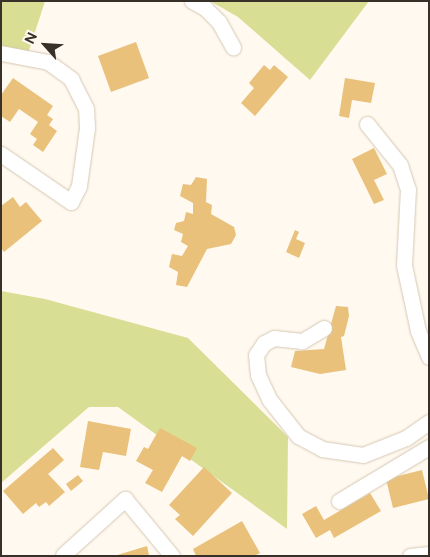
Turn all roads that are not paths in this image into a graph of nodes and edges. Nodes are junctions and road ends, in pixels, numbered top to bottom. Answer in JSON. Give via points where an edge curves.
{"nodes":[{"id":1,"x":192,"y":1,"type":"edge"},
{"id":2,"x":233,"y":47,"type":"dead end"},
{"id":3,"x":1,"y":53,"type":"edge"},
{"id":4,"x":367,"y":124,"type":"dead end"},
{"id":5,"x":1,"y":154,"type":"edge"},
{"id":6,"x":324,"y":328,"type":"dead end"},
{"id":7,"x":429,"y":357,"type":"edge"},
{"id":8,"x":429,"y":422,"type":"edge"},
{"id":9,"x":429,"y":447,"type":"edge"},
{"id":10,"x":339,"y":502,"type":"dead end"},
{"id":11,"x":429,"y":554,"type":"edge"},
{"id":12,"x":63,"y":555,"type":"edge"},
{"id":13,"x":172,"y":556,"type":"edge"},
{"id":14,"x":410,"y":556,"type":"edge"}],
"edges":[{"from":1,"to":2,"type":"street","via":[[219,22]]},
{"from":3,"to":5,"type":"street","via":[[42,60],[66,74],[80,92],[88,128],[79,186],[71,202]]},
{"from":4,"to":7,"type":"street","via":[[400,165],[408,189],[404,223],[407,285],[418,332]]},
{"from":6,"to":8,"type":"street","via":[[302,341],[274,338],[264,343],[256,355],[258,374],[269,399],[298,436],[322,449],[363,455],[406,438]]},
{"from":9,"to":10,"type":"street"},
{"from":11,"to":14,"type":"street"},
{"from":12,"to":13,"type":"street","via":[[125,499]]}]}
